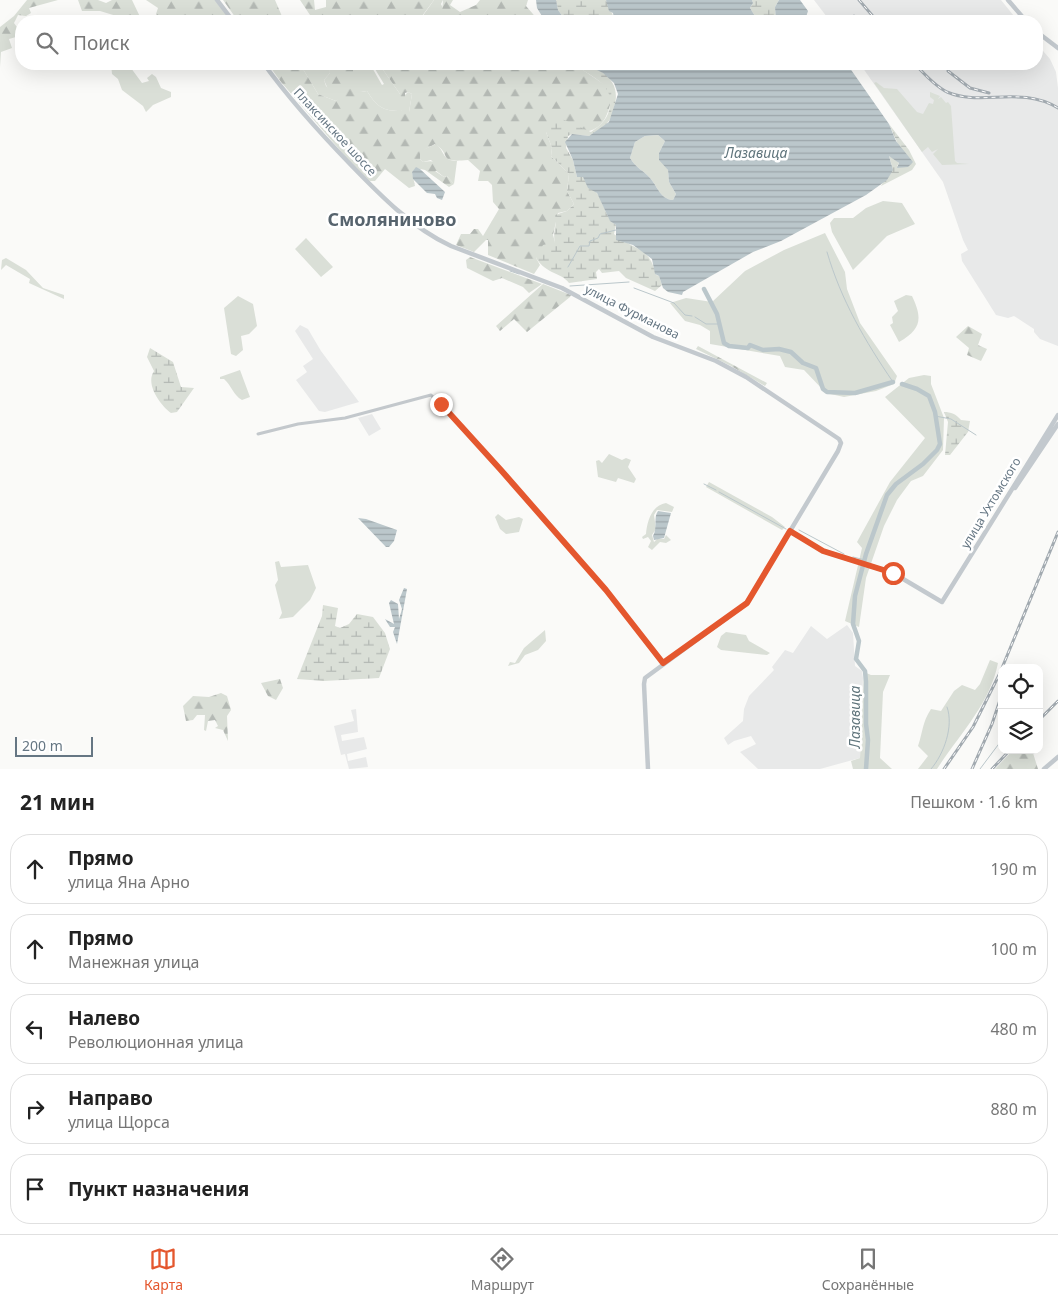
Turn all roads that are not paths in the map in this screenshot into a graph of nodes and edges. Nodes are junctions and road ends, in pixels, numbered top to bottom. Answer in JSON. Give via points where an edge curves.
{"nodes":[{"id":1,"x":217,"y":0,"type":"edge"},
{"id":2,"x":1008,"y":0,"type":"edge"},
{"id":3,"x":228,"y":15,"type":"edge"},
{"id":4,"x":1021,"y":15,"type":"edge"},
{"id":5,"x":1043,"y":37,"type":"edge"},
{"id":6,"x":1058,"y":48,"type":"edge"},
{"id":7,"x":268,"y":70,"type":"edge"},
{"id":8,"x":430,"y":233,"type":"joint"},
{"id":9,"x":1058,"y":415,"type":"edge"},
{"id":10,"x":1058,"y":424,"type":"edge"},
{"id":11,"x":258,"y":434,"type":"dead end"},
{"id":12,"x":1009,"y":494,"type":"junction"},
{"id":13,"x":790,"y":531,"type":"junction"},
{"id":14,"x":663,"y":663,"type":"junction"},
{"id":15,"x":1058,"y":757,"type":"edge"},
{"id":16,"x":648,"y":769,"type":"edge"},
{"id":17,"x":1044,"y":769,"type":"edge"}],
"edges":[{"from":1,"to":3,"type":"main road"},
{"from":2,"to":4,"type":"main road"},
{"from":5,"to":6,"type":"main road"},
{"from":7,"to":8,"type":"main road","name":"Плаксинское шоссе","via":[[294,105],[374,188]]},
{"from":8,"to":13,"type":"main road","name":"улица Фурманова","via":[[451,246],[562,288],[653,337],[732,369],[835,436],[840,443]]},
{"from":9,"to":12,"type":"main road","name":"улица Ухтомского"},
{"from":10,"to":12,"type":"main road"},
{"from":11,"to":14,"type":"street","via":[[298,424],[344,418],[431,395],[606,590]]},
{"from":12,"to":13,"type":"main road","name":"улица Ухтомского","via":[[942,602],[893,573],[823,551]]},
{"from":13,"to":14,"type":"main road","via":[[747,603]]},
{"from":14,"to":16,"type":"main road","via":[[648,674],[644,684]]},
{"from":15,"to":17,"type":"main road"}]}
